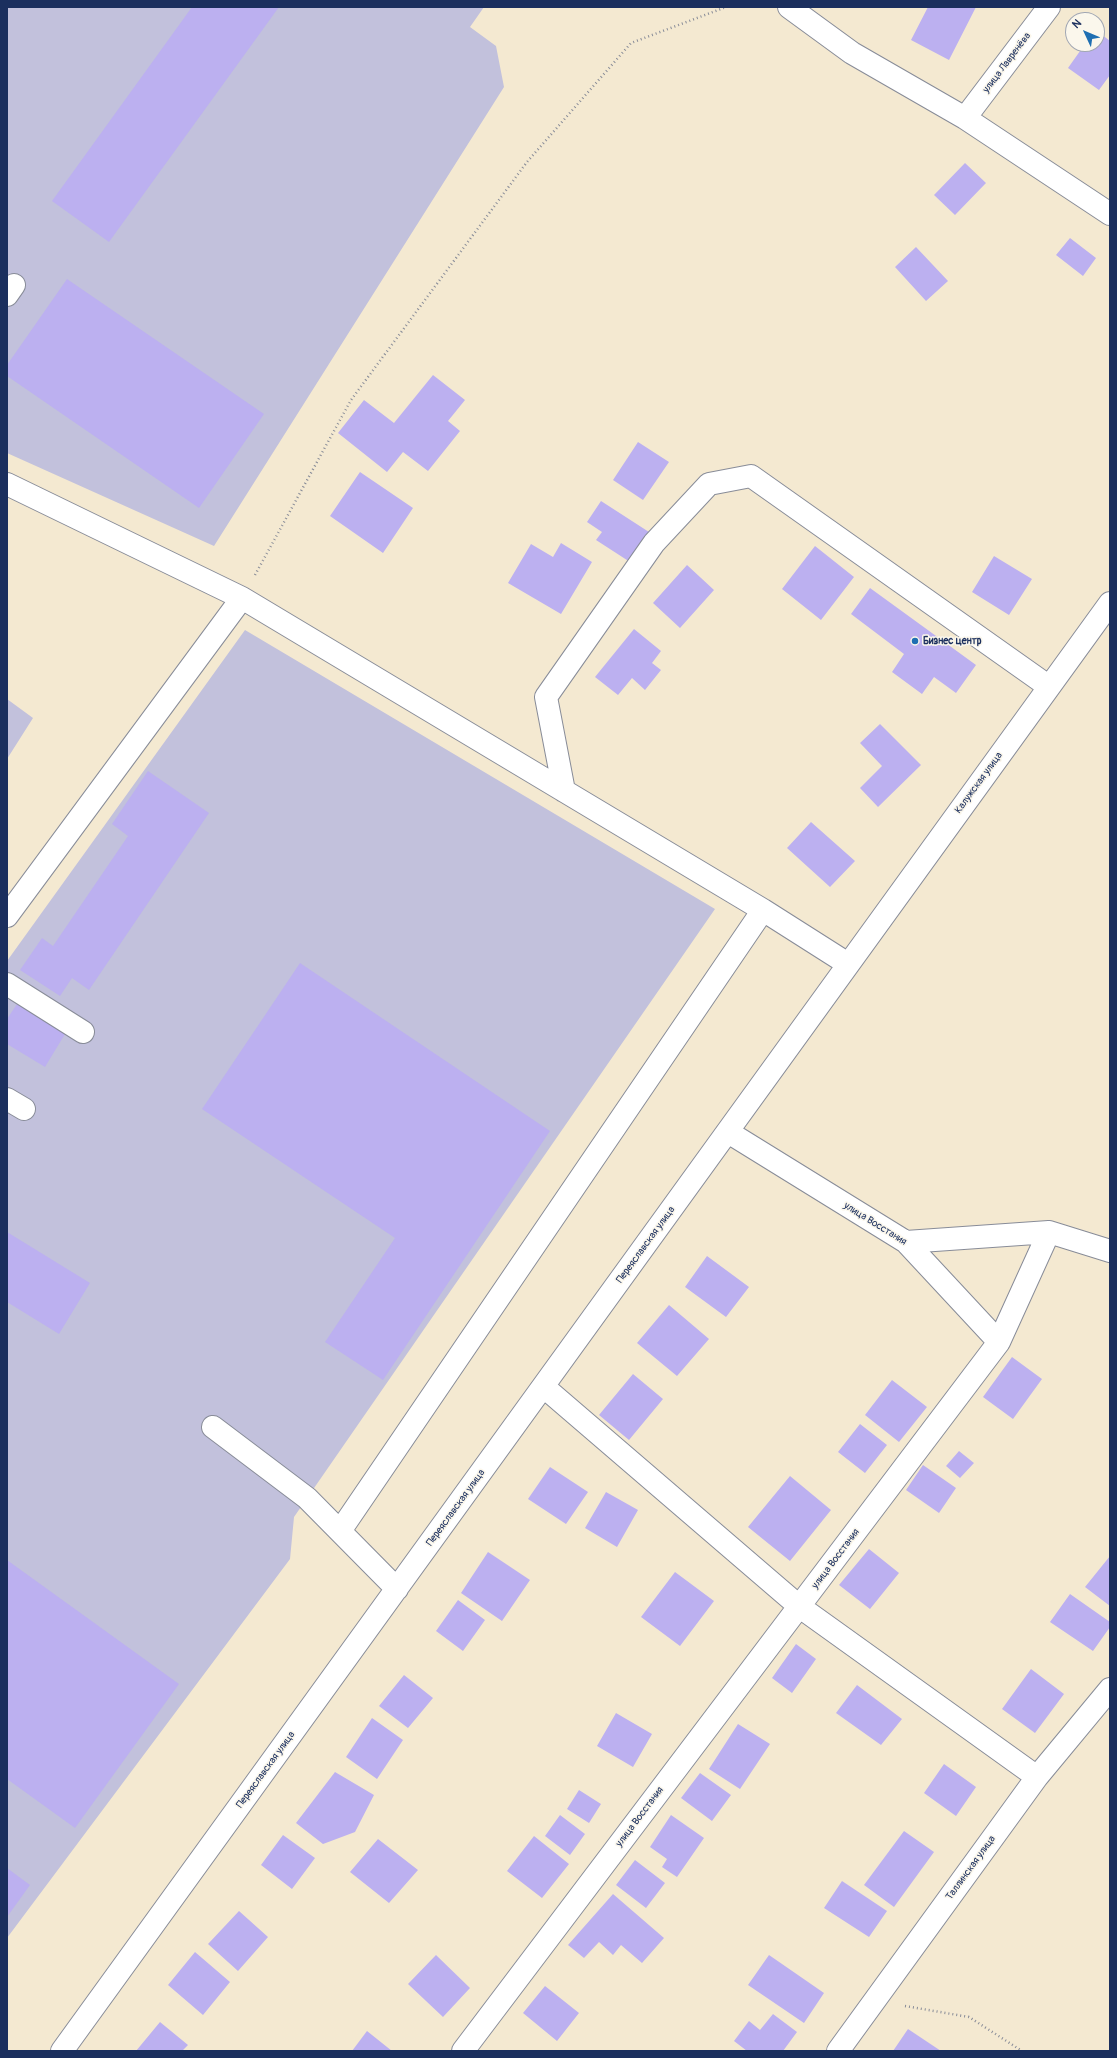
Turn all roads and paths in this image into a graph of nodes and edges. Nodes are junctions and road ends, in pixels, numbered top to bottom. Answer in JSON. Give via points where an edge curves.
{"nodes":[{"id":1,"x":726,"y":7,"type":"edge"},
{"id":2,"x":789,"y":7,"type":"edge"},
{"id":3,"x":1049,"y":7,"type":"edge"},
{"id":4,"x":965,"y":118,"type":"junction"},
{"id":5,"x":1110,"y":214,"type":"edge"},
{"id":6,"x":7,"y":484,"type":"edge"},
{"id":7,"x":242,"y":598,"type":"junction"},
{"id":8,"x":1110,"y":603,"type":"edge"},
{"id":9,"x":1048,"y":686,"type":"junction"},
{"id":10,"x":564,"y":792,"type":"junction"},
{"id":11,"x":764,"y":910,"type":"junction"},
{"id":12,"x":7,"y":916,"type":"edge"},
{"id":13,"x":848,"y":964,"type":"junction"},
{"id":14,"x":7,"y":984,"type":"edge"},
{"id":15,"x":83,"y":1032,"type":"dead end"},
{"id":16,"x":728,"y":1132,"type":"junction"},
{"id":17,"x":1049,"y":1232,"type":"junction"},
{"id":18,"x":906,"y":1242,"type":"junction"},
{"id":19,"x":1110,"y":1252,"type":"edge"},
{"id":20,"x":999,"y":1342,"type":"junction"},
{"id":21,"x":544,"y":1387,"type":"junction"},
{"id":22,"x":214,"y":1426,"type":"dead end"},
{"id":23,"x":340,"y":1531,"type":"junction"},
{"id":24,"x":397,"y":1589,"type":"junction"},
{"id":25,"x":800,"y":1607,"type":"junction"},
{"id":26,"x":1110,"y":1690,"type":"edge"},
{"id":27,"x":1037,"y":1778,"type":"junction"},
{"id":28,"x":874,"y":2000,"type":"junction"},
{"id":29,"x":62,"y":2051,"type":"edge"},
{"id":30,"x":463,"y":2051,"type":"edge"},
{"id":31,"x":838,"y":2051,"type":"edge"},
{"id":32,"x":1022,"y":2051,"type":"edge"}],
"edges":[{"from":1,"to":7,"type":"path","via":[[631,43],[527,162],[351,400]]},
{"from":2,"to":4,"type":"street","via":[[852,53]]},
{"from":3,"to":4,"type":"street","name":"улица Лавренёва"},
{"from":4,"to":5,"type":"street"},
{"from":6,"to":7,"type":"street"},
{"from":7,"to":10,"type":"street"},
{"from":7,"to":12,"type":"street"},
{"from":8,"to":9,"type":"street","name":"Калужская улица"},
{"from":9,"to":10,"type":"street","via":[[751,476],[709,484],[654,543],[546,697]]},
{"from":9,"to":13,"type":"street","name":"Калужская улица"},
{"from":10,"to":11,"type":"street"},
{"from":11,"to":13,"type":"street"},
{"from":11,"to":23,"type":"street"},
{"from":13,"to":16,"type":"street","name":"Переяславская улица"},
{"from":14,"to":15,"type":"street"},
{"from":16,"to":18,"type":"street","name":"улица Восстания"},
{"from":16,"to":21,"type":"street","name":"Переяславская улица"},
{"from":17,"to":18,"type":"street"},
{"from":17,"to":19,"type":"street"},
{"from":17,"to":20,"type":"street"},
{"from":18,"to":20,"type":"street","name":"улица Восстания"},
{"from":20,"to":25,"type":"street","name":"улица Восстания"},
{"from":21,"to":24,"type":"street","name":"Переяславская улица"},
{"from":21,"to":25,"type":"street"},
{"from":22,"to":23,"type":"street","via":[[307,1498]]},
{"from":23,"to":24,"type":"street"},
{"from":24,"to":29,"type":"street","name":"Переяславская улица"},
{"from":25,"to":27,"type":"street"},
{"from":25,"to":30,"type":"street","name":"улица Восстания"},
{"from":26,"to":27,"type":"street","name":"Таллинская улица"},
{"from":27,"to":28,"type":"street","name":"Таллинская улица"},
{"from":28,"to":31,"type":"street","name":"Таллинская улица"},
{"from":28,"to":32,"type":"path","via":[[968,2017]]}]}
